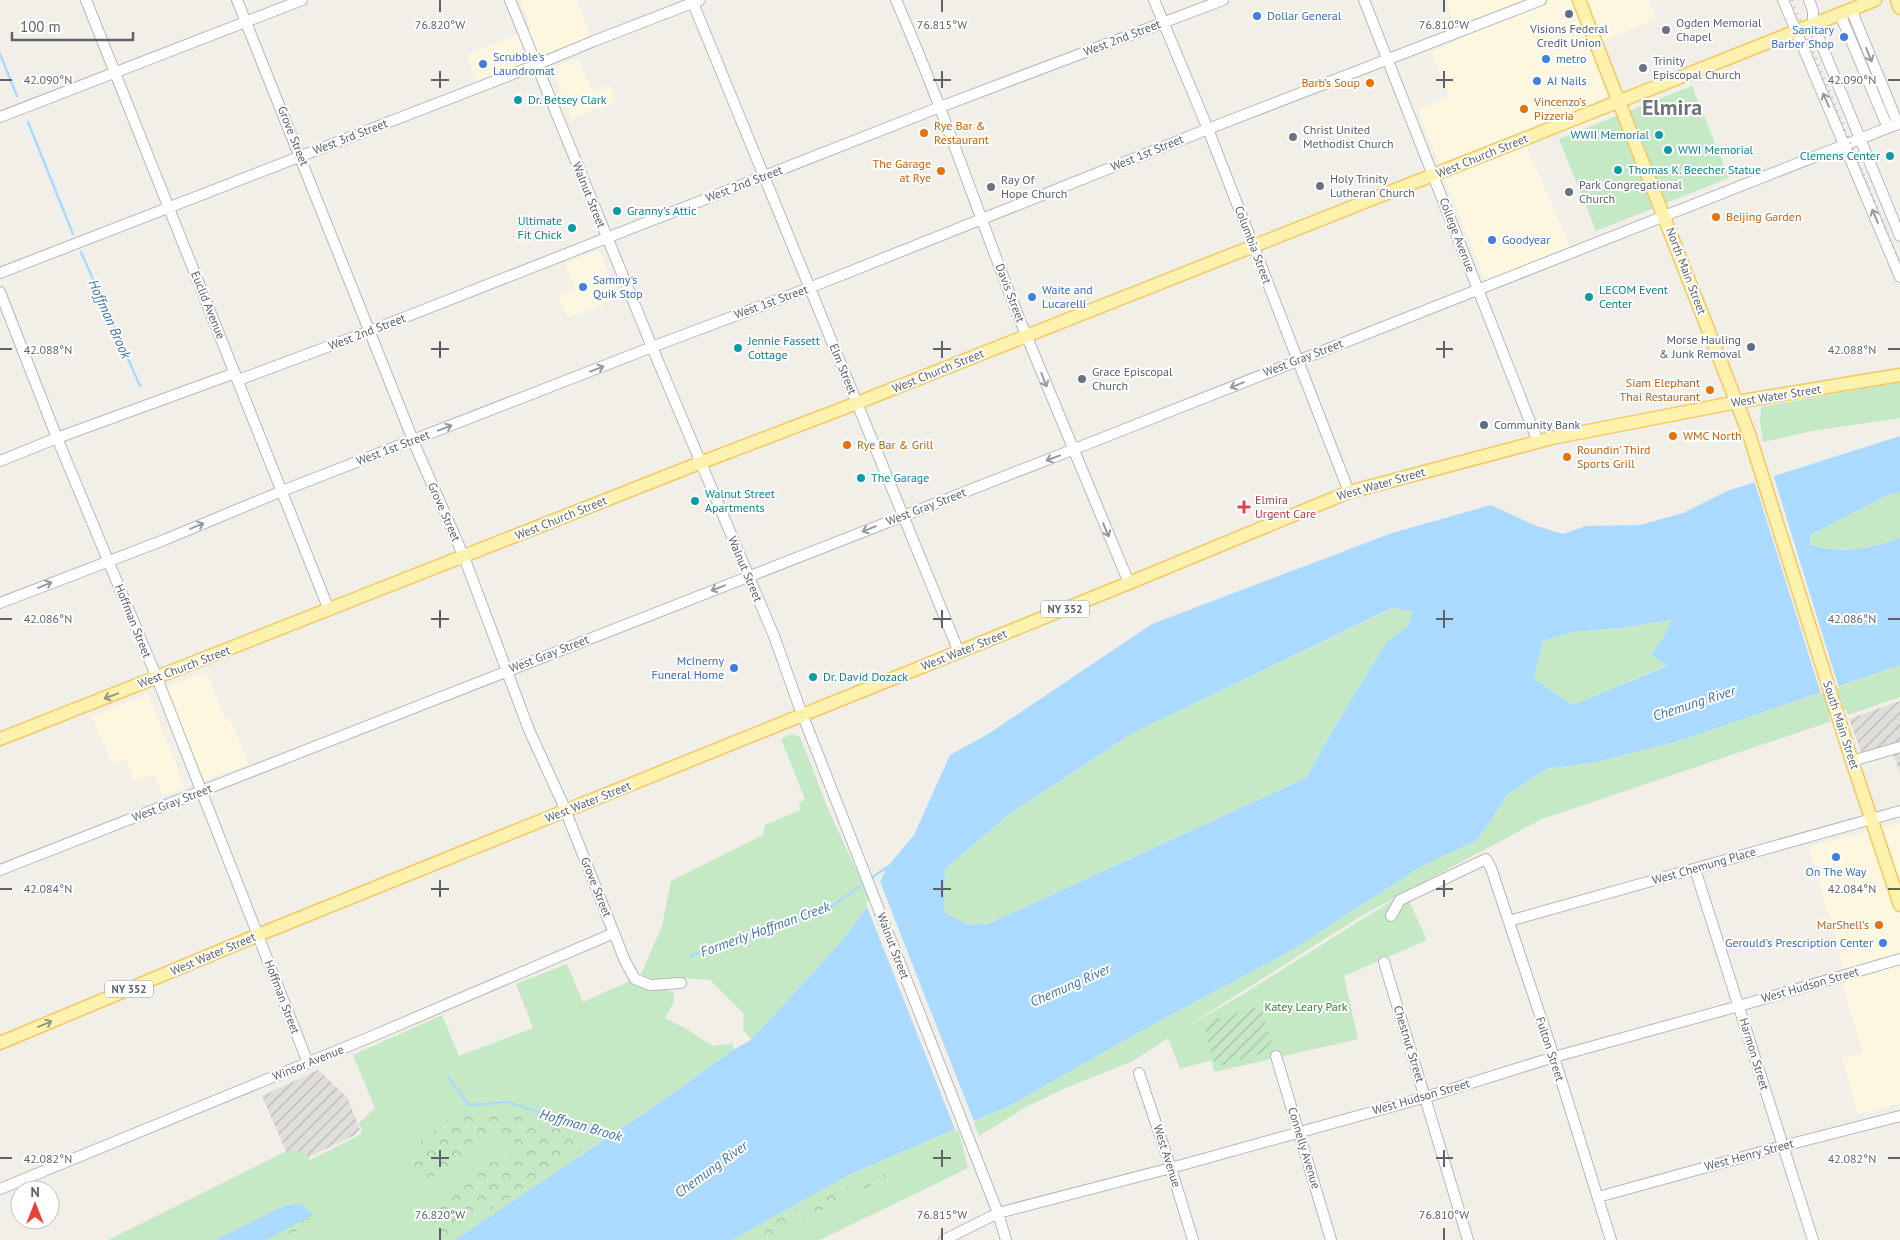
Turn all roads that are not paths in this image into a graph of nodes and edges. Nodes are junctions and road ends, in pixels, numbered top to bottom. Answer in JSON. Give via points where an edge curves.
{"nodes":[{"id":1,"x":86,"y":0,"type":"edge"},
{"id":2,"x":237,"y":0,"type":"edge"},
{"id":3,"x":302,"y":0,"type":"edge"},
{"id":4,"x":510,"y":0,"type":"edge"},
{"id":5,"x":896,"y":0,"type":"edge"},
{"id":6,"x":1154,"y":0,"type":"edge"},
{"id":7,"x":1222,"y":0,"type":"edge"},
{"id":8,"x":1364,"y":0,"type":"edge"},
{"id":9,"x":1541,"y":0,"type":"edge"},
{"id":10,"x":1580,"y":0,"type":"edge"},
{"id":11,"x":1783,"y":0,"type":"edge"},
{"id":12,"x":1809,"y":0,"type":"edge"},
{"id":13,"x":1875,"y":0,"type":"edge"},
{"id":14,"x":1897,"y":0,"type":"edge"},
{"id":15,"x":697,"y":1,"type":"edge"},
{"id":16,"x":1900,"y":8,"type":"edge"},
{"id":17,"x":1846,"y":12,"type":"junction"},
{"id":18,"x":246,"y":22,"type":"junction"},
{"id":19,"x":1164,"y":23,"type":"junction"},
{"id":20,"x":1813,"y":24,"type":"junction"},
{"id":21,"x":1796,"y":31,"type":"junction"},
{"id":22,"x":1388,"y":59,"type":"junction"},
{"id":23,"x":536,"y":65,"type":"junction"},
{"id":24,"x":115,"y":73,"type":"junction"},
{"id":25,"x":1619,"y":101,"type":"junction"},
{"id":26,"x":940,"y":107,"type":"junction"},
{"id":27,"x":0,"y":117,"type":"edge"},
{"id":28,"x":1895,"y":125,"type":"edge"},
{"id":29,"x":1208,"y":129,"type":"junction"},
{"id":30,"x":1853,"y":142,"type":"junction"},
{"id":31,"x":301,"y":156,"type":"junction"},
{"id":32,"x":1433,"y":175,"type":"junction"},
{"id":33,"x":764,"y":176,"type":"junction"},
{"id":34,"x":168,"y":207,"type":"junction"},
{"id":35,"x":1665,"y":217,"type":"junction"},
{"id":36,"x":982,"y":219,"type":"junction"},
{"id":37,"x":1899,"y":232,"type":"edge"},
{"id":38,"x":1883,"y":235,"type":"junction"},
{"id":39,"x":606,"y":238,"type":"junction"},
{"id":40,"x":1253,"y":245,"type":"junction"},
{"id":41,"x":0,"y":273,"type":"edge"},
{"id":42,"x":1900,"y":277,"type":"edge"},
{"id":43,"x":810,"y":288,"type":"junction"},
{"id":44,"x":1478,"y":290,"type":"junction"},
{"id":45,"x":0,"y":292,"type":"edge"},
{"id":46,"x":370,"y":331,"type":"junction"},
{"id":47,"x":1026,"y":335,"type":"junction"},
{"id":48,"x":652,"y":347,"type":"junction"},
{"id":49,"x":1298,"y":360,"type":"junction"},
{"id":50,"x":1900,"y":375,"type":"edge"},
{"id":51,"x":236,"y":376,"type":"junction"},
{"id":52,"x":1737,"y":402,"type":"junction"},
{"id":53,"x":857,"y":403,"type":"junction"},
{"id":54,"x":57,"y":438,"type":"junction"},
{"id":55,"x":413,"y":440,"type":"junction"},
{"id":56,"x":1538,"y":442,"type":"junction"},
{"id":57,"x":1072,"y":450,"type":"junction"},
{"id":58,"x":0,"y":461,"type":"edge"},
{"id":59,"x":700,"y":463,"type":"junction"},
{"id":60,"x":282,"y":491,"type":"junction"},
{"id":61,"x":1349,"y":492,"type":"junction"},
{"id":62,"x":903,"y":516,"type":"junction"},
{"id":63,"x":1784,"y":545,"type":"joint"},
{"id":64,"x":464,"y":557,"type":"junction"},
{"id":65,"x":108,"y":560,"type":"junction"},
{"id":66,"x":749,"y":576,"type":"junction"},
{"id":67,"x":1129,"y":583,"type":"junction"},
{"id":68,"x":0,"y":604,"type":"edge"},
{"id":69,"x":329,"y":610,"type":"junction"},
{"id":70,"x":959,"y":652,"type":"junction"},
{"id":71,"x":506,"y":671,"type":"junction"},
{"id":72,"x":157,"y":678,"type":"junction"},
{"id":73,"x":802,"y":714,"type":"junction"},
{"id":74,"x":0,"y":739,"type":"edge"},
{"id":75,"x":1900,"y":747,"type":"edge"},
{"id":76,"x":1852,"y":761,"type":"junction"},
{"id":77,"x":200,"y":792,"type":"junction"},
{"id":78,"x":565,"y":811,"type":"junction"},
{"id":79,"x":1900,"y":811,"type":"edge"},
{"id":80,"x":1872,"y":818,"type":"junction"},
{"id":81,"x":1694,"y":869,"type":"junction"},
{"id":82,"x":0,"y":870,"type":"edge"},
{"id":83,"x":1900,"y":905,"type":"edge"},
{"id":84,"x":1391,"y":916,"type":"dead end"},
{"id":85,"x":1509,"y":921,"type":"junction"},
{"id":86,"x":614,"y":933,"type":"junction"},
{"id":87,"x":258,"y":935,"type":"junction"},
{"id":88,"x":1900,"y":959,"type":"edge"},
{"id":89,"x":1384,"y":962,"type":"dead end"},
{"id":90,"x":681,"y":982,"type":"dead end"},
{"id":91,"x":1739,"y":1006,"type":"junction"},
{"id":92,"x":0,"y":1043,"type":"edge"},
{"id":93,"x":1276,"y":1056,"type":"dead end"},
{"id":94,"x":1554,"y":1057,"type":"junction"},
{"id":95,"x":308,"y":1063,"type":"junction"},
{"id":96,"x":1139,"y":1073,"type":"dead end"},
{"id":97,"x":1426,"y":1097,"type":"junction"},
{"id":98,"x":1900,"y":1116,"type":"edge"},
{"id":99,"x":1299,"y":1132,"type":"junction"},
{"id":100,"x":1783,"y":1146,"type":"junction"},
{"id":101,"x":1171,"y":1168,"type":"junction"},
{"id":102,"x":0,"y":1189,"type":"edge"},
{"id":103,"x":1598,"y":1197,"type":"junction"},
{"id":104,"x":998,"y":1213,"type":"junction"},
{"id":105,"x":944,"y":1240,"type":"edge"},
{"id":106,"x":1006,"y":1240,"type":"edge"},
{"id":107,"x":1192,"y":1240,"type":"edge"},
{"id":108,"x":1331,"y":1240,"type":"edge"},
{"id":109,"x":1468,"y":1240,"type":"edge"},
{"id":110,"x":1611,"y":1240,"type":"edge"},
{"id":111,"x":1812,"y":1240,"type":"edge"}],
"edges":[{"from":1,"to":24,"type":"street","name":"Euclid Avenue"},
{"from":2,"to":18,"type":"street","name":"Grove Street"},
{"from":3,"to":18,"type":"street"},
{"from":4,"to":23,"type":"street","name":"Walnut Street"},
{"from":5,"to":26,"type":"street","name":"Davis Street"},
{"from":6,"to":19,"type":"street","name":"Columbia Street"},
{"from":7,"to":19,"type":"street","name":"West 2nd Street"},
{"from":8,"to":22,"type":"street","name":"College Avenue"},
{"from":9,"to":22,"type":"street","name":"West 1st Street"},
{"from":10,"to":25,"type":"main road","name":"North Main Street"},
{"from":11,"to":21,"type":"street"},
{"from":12,"to":20,"type":"street"},
{"from":13,"to":17,"type":"main road","name":"West Church Street"},
{"from":14,"to":16,"type":"main road"},
{"from":15,"to":23,"type":"street","name":"West 3rd Street"},
{"from":15,"to":33,"type":"street","name":"Elm Street"},
{"from":17,"to":20,"type":"main road","name":"West Church Street"},
{"from":17,"to":28,"type":"street","one_way":true},
{"from":18,"to":24,"type":"street"},
{"from":18,"to":31,"type":"street","name":"Grove Street"},
{"from":19,"to":26,"type":"street","name":"West 2nd Street"},
{"from":19,"to":29,"type":"street","name":"Columbia Street"},
{"from":20,"to":21,"type":"main road","name":"West Church Street"},
{"from":20,"to":30,"type":"street"},
{"from":21,"to":25,"type":"main road","name":"West Church Street"},
{"from":30,"to":21,"type":"street","one_way":true},
{"from":22,"to":29,"type":"street","name":"West 1st Street"},
{"from":22,"to":32,"type":"street","name":"College Avenue"},
{"from":23,"to":31,"type":"street","name":"West 3rd Street"},
{"from":23,"to":39,"type":"street","name":"Walnut Street"},
{"from":24,"to":27,"type":"street"},
{"from":24,"to":34,"type":"street","name":"Euclid Avenue"},
{"from":25,"to":32,"type":"main road","name":"West Church Street"},
{"from":25,"to":35,"type":"main road","name":"North Main Street"},
{"from":26,"to":33,"type":"street","name":"West 2nd Street"},
{"from":26,"to":36,"type":"street","name":"Davis Street"},
{"from":28,"to":30,"type":"street","name":"West Gray Street"},
{"from":29,"to":36,"type":"street","name":"West 1st Street"},
{"from":29,"to":40,"type":"street","name":"Columbia Street"},
{"from":30,"to":35,"type":"street","name":"West Gray Street"},
{"from":30,"to":37,"type":"street"},
{"from":38,"to":30,"type":"street","one_way":true},
{"from":31,"to":34,"type":"street","name":"West 3rd Street"},
{"from":31,"to":46,"type":"street","name":"Grove Street"},
{"from":32,"to":40,"type":"main road","name":"West Church Street"},
{"from":32,"to":44,"type":"street","name":"College Avenue"},
{"from":33,"to":39,"type":"street","name":"West 2nd Street"},
{"from":33,"to":43,"type":"street","name":"Elm Street"},
{"from":34,"to":41,"type":"street","name":"West 3rd Street"},
{"from":34,"to":51,"type":"street","name":"Euclid Avenue"},
{"from":35,"to":44,"type":"street","name":"West Gray Street"},
{"from":35,"to":52,"type":"main road","name":"North Main Street"},
{"from":36,"to":43,"type":"street","name":"West 1st Street"},
{"from":36,"to":47,"type":"street","name":"Davis Street"},
{"from":37,"to":38,"type":"street"},
{"from":38,"to":42,"type":"street"},
{"from":39,"to":46,"type":"street","name":"West 2nd Street"},
{"from":39,"to":48,"type":"street","name":"Walnut Street"},
{"from":40,"to":47,"type":"main road","name":"West Church Street"},
{"from":40,"to":49,"type":"street","name":"Columbia Street"},
{"from":43,"to":48,"type":"street","name":"West 1st Street"},
{"from":43,"to":53,"type":"street","name":"Elm Street"},
{"from":44,"to":49,"type":"street","name":"West Gray Street"},
{"from":44,"to":56,"type":"street","name":"College Avenue"},
{"from":45,"to":54,"type":"street","name":"Hoffman Street"},
{"from":46,"to":51,"type":"street","name":"West 2nd Street"},
{"from":46,"to":55,"type":"street","name":"Grove Street"},
{"from":47,"to":53,"type":"main road","name":"West Church Street"},
{"from":47,"to":57,"type":"street","name":"Davis Street","one_way":true},
{"from":55,"to":48,"type":"street","name":"West 1st Street","one_way":true},
{"from":48,"to":59,"type":"street","name":"Walnut Street"},
{"from":49,"to":57,"type":"street","name":"West Gray Street","one_way":true},
{"from":49,"to":61,"type":"street","name":"Columbia Street"},
{"from":50,"to":52,"type":"main road","name":"West Water Street","number":"NY 352"},
{"from":51,"to":54,"type":"street","name":"West 2nd Street"},
{"from":51,"to":60,"type":"street","name":"Euclid Avenue"},
{"from":52,"to":56,"type":"main road","name":"West Water Street","number":"NY 352"},
{"from":52,"to":63,"type":"main road","name":"North Main Street"},
{"from":53,"to":59,"type":"main road","name":"West Church Street"},
{"from":53,"to":62,"type":"street","name":"Elm Street"},
{"from":54,"to":58,"type":"street","name":"West 2nd Street"},
{"from":54,"to":65,"type":"street","name":"Hoffman Street"},
{"from":55,"to":60,"type":"street","name":"West 1st Street"},
{"from":55,"to":64,"type":"street","name":"Grove Street"},
{"from":56,"to":61,"type":"main road","name":"West Water Street","number":"NY 352"},
{"from":57,"to":62,"type":"street","name":"West Gray Street","one_way":true},
{"from":57,"to":67,"type":"street","name":"Davis Street","one_way":true},
{"from":59,"to":64,"type":"main road","name":"West Church Street"},
{"from":59,"to":66,"type":"street","name":"Walnut Street"},
{"from":65,"to":60,"type":"street","name":"West 1st Street","one_way":true},
{"from":60,"to":69,"type":"street","name":"Euclid Avenue"},
{"from":61,"to":67,"type":"main road","name":"West Water Street","number":"NY 352"},
{"from":62,"to":66,"type":"street","name":"West Gray Street","one_way":true},
{"from":62,"to":70,"type":"street","name":"Elm Street"},
{"from":63,"to":76,"type":"main road","name":"South Main Street"},
{"from":64,"to":69,"type":"main road","name":"West Church Street"},
{"from":64,"to":71,"type":"street","name":"Grove Street"},
{"from":68,"to":65,"type":"street","name":"West 1st Street","one_way":true},
{"from":65,"to":72,"type":"street","name":"Hoffman Street"},
{"from":66,"to":71,"type":"street","name":"West Gray Street","one_way":true},
{"from":66,"to":73,"type":"street","name":"Walnut Street"},
{"from":67,"to":70,"type":"main road","name":"West Water Street","number":"NY 352"},
{"from":69,"to":72,"type":"main road","name":"West Church Street"},
{"from":70,"to":73,"type":"main road","name":"West Water Street","number":"NY 352"},
{"from":71,"to":77,"type":"street","name":"West Gray Street"},
{"from":71,"to":78,"type":"street","name":"Grove Street"},
{"from":72,"to":74,"type":"main road","name":"West Church Street","one_way":true},
{"from":72,"to":77,"type":"street","name":"Hoffman Street"},
{"from":73,"to":78,"type":"main road","name":"West Water Street","number":"NY 352"},
{"from":73,"to":104,"type":"street","name":"Walnut Street"},
{"from":75,"to":76,"type":"street"},
{"from":76,"to":80,"type":"main road","name":"South Main Street"},
{"from":77,"to":82,"type":"street","name":"West Gray Street"},
{"from":77,"to":87,"type":"street","name":"Hoffman Street"},
{"from":78,"to":86,"type":"street","name":"Grove Street"},
{"from":78,"to":87,"type":"main road","name":"West Water Street","number":"NY 352"},
{"from":79,"to":80,"type":"street","name":"West Chemung Place"},
{"from":80,"to":81,"type":"street","name":"West Chemung Place"},
{"from":80,"to":83,"type":"main road","name":"South Main Street"},
{"from":81,"to":85,"type":"street","name":"West Chemung Place"},
{"from":81,"to":91,"type":"street","name":"Harmon Street"},
{"from":84,"to":85,"type":"street","name":"Fulton Street","via":[[1400,900],[1486,859]]},
{"from":85,"to":94,"type":"street","name":"Fulton Street"},
{"from":86,"to":90,"type":"street","name":"Grove Street","via":[[635,979],[650,984]]},
{"from":86,"to":95,"type":"street","name":"Winsor Avenue"},
{"from":92,"to":87,"type":"main road","name":"West Water Street","number":"NY 352","one_way":true},
{"from":87,"to":95,"type":"street","name":"Hoffman Street"},
{"from":88,"to":91,"type":"street","name":"West Hudson Street"},
{"from":89,"to":97,"type":"street","name":"Chestnut Street"},
{"from":91,"to":94,"type":"street","name":"West Hudson Street"},
{"from":91,"to":100,"type":"street","name":"Harmon Street"},
{"from":93,"to":99,"type":"street","name":"Connelly Avenue"},
{"from":94,"to":97,"type":"street","name":"West Hudson Street"},
{"from":94,"to":103,"type":"street","name":"Fulton Street"},
{"from":95,"to":102,"type":"street","name":"Winsor Avenue"},
{"from":96,"to":101,"type":"street","name":"West Avenue"},
{"from":97,"to":99,"type":"street","name":"West Hudson Street"},
{"from":97,"to":109,"type":"street","name":"Chestnut Street"},
{"from":98,"to":100,"type":"street","name":"West Henry Street"},
{"from":99,"to":101,"type":"street","name":"West Hudson Street"},
{"from":99,"to":108,"type":"street","name":"Connelly Avenue"},
{"from":100,"to":103,"type":"street","name":"West Henry Street"},
{"from":100,"to":111,"type":"street","name":"Harmon Street"},
{"from":101,"to":104,"type":"street","name":"West Hudson Street"},
{"from":101,"to":107,"type":"street","name":"West Avenue"},
{"from":103,"to":110,"type":"street","name":"Fulton Street"},
{"from":104,"to":105,"type":"street","name":"West Hudson Street"},
{"from":104,"to":106,"type":"street","name":"Walnut Street"}]}
